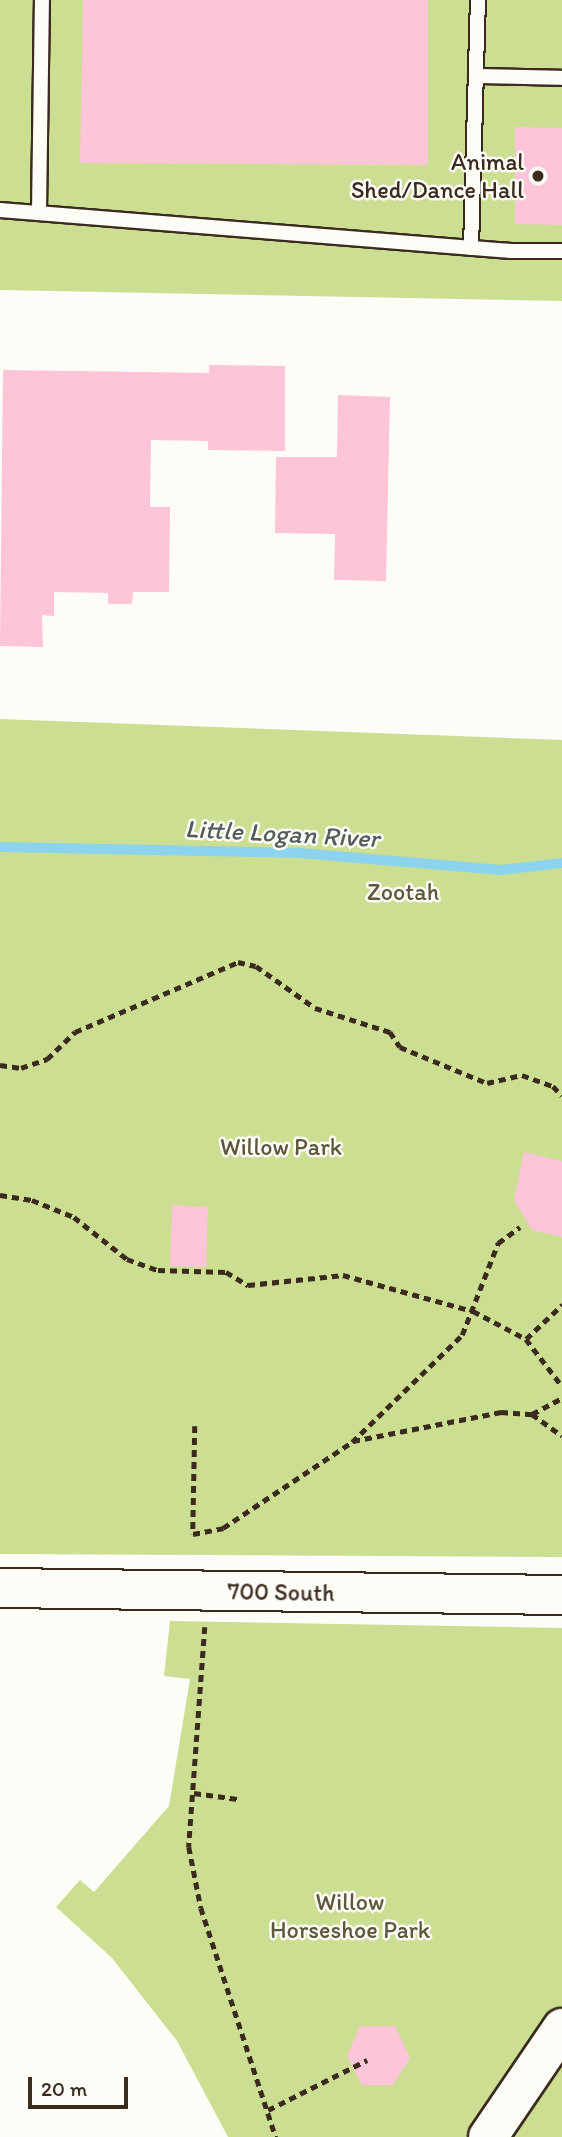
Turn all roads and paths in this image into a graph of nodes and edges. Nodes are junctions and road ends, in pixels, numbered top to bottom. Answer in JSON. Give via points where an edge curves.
{"nodes":[{"id":1,"x":42,"y":0,"type":"edge"},
{"id":2,"x":478,"y":0,"type":"edge"},
{"id":3,"x":476,"y":76,"type":"junction"},
{"id":4,"x":562,"y":78,"type":"edge"},
{"id":5,"x":0,"y":210,"type":"edge"},
{"id":6,"x":39,"y":211,"type":"junction"},
{"id":7,"x":471,"y":248,"type":"junction"},
{"id":8,"x":562,"y":251,"type":"edge"},
{"id":9,"x":0,"y":1065,"type":"edge"},
{"id":10,"x":562,"y":1096,"type":"edge"},
{"id":11,"x":0,"y":1195,"type":"edge"},
{"id":12,"x":520,"y":1227,"type":"dead end"},
{"id":13,"x":562,"y":1305,"type":"edge"},
{"id":14,"x":473,"y":1311,"type":"junction"},
{"id":15,"x":526,"y":1339,"type":"junction"},
{"id":16,"x":562,"y":1386,"type":"edge"},
{"id":17,"x":562,"y":1398,"type":"edge"},
{"id":18,"x":532,"y":1414,"type":"junction"},
{"id":19,"x":195,"y":1426,"type":"dead end"},
{"id":20,"x":562,"y":1436,"type":"edge"},
{"id":21,"x":352,"y":1442,"type":"junction"},
{"id":22,"x":0,"y":1588,"type":"edge"},
{"id":23,"x":562,"y":1595,"type":"edge"},
{"id":24,"x":205,"y":1627,"type":"dead end"},
{"id":25,"x":194,"y":1793,"type":"junction"},
{"id":26,"x":238,"y":1799,"type":"dead end"},
{"id":27,"x":562,"y":2028,"type":"edge"},
{"id":28,"x":367,"y":2060,"type":"dead end"},
{"id":29,"x":268,"y":2110,"type":"junction"},
{"id":30,"x":276,"y":2137,"type":"edge"},
{"id":31,"x":488,"y":2137,"type":"edge"}],
"edges":[{"from":1,"to":6,"type":"lane"},
{"from":2,"to":3,"type":"lane"},
{"from":3,"to":4,"type":"lane"},
{"from":3,"to":7,"type":"lane"},
{"from":5,"to":6,"type":"lane"},
{"from":6,"to":7,"type":"lane"},
{"from":7,"to":8,"type":"lane"},
{"from":9,"to":10,"type":"path","via":[[21,1068],[47,1059],[75,1032],[239,962],[256,966],[315,1008],[390,1032],[400,1047],[487,1083],[522,1075],[553,1086]]},
{"from":11,"to":14,"type":"path","via":[[32,1200],[74,1217],[127,1259],[158,1270],[226,1272],[248,1285],[343,1275]]},
{"from":12,"to":14,"type":"path","via":[[498,1243]]},
{"from":13,"to":15,"type":"path"},
{"from":14,"to":15,"type":"path"},
{"from":14,"to":21,"type":"path","via":[[462,1335]]},
{"from":15,"to":16,"type":"path"},
{"from":17,"to":18,"type":"path"},
{"from":18,"to":20,"type":"path"},
{"from":18,"to":21,"type":"path","via":[[500,1412]]},
{"from":19,"to":21,"type":"path","via":[[193,1534],[223,1528]]},
{"from":22,"to":23,"type":"street","name":"700 South"},
{"from":24,"to":25,"type":"path"},
{"from":25,"to":26,"type":"path"},
{"from":25,"to":29,"type":"path","via":[[189,1847],[201,1908]]},
{"from":27,"to":31,"type":"street"},
{"from":28,"to":29,"type":"path"},
{"from":29,"to":30,"type":"path"}]}
